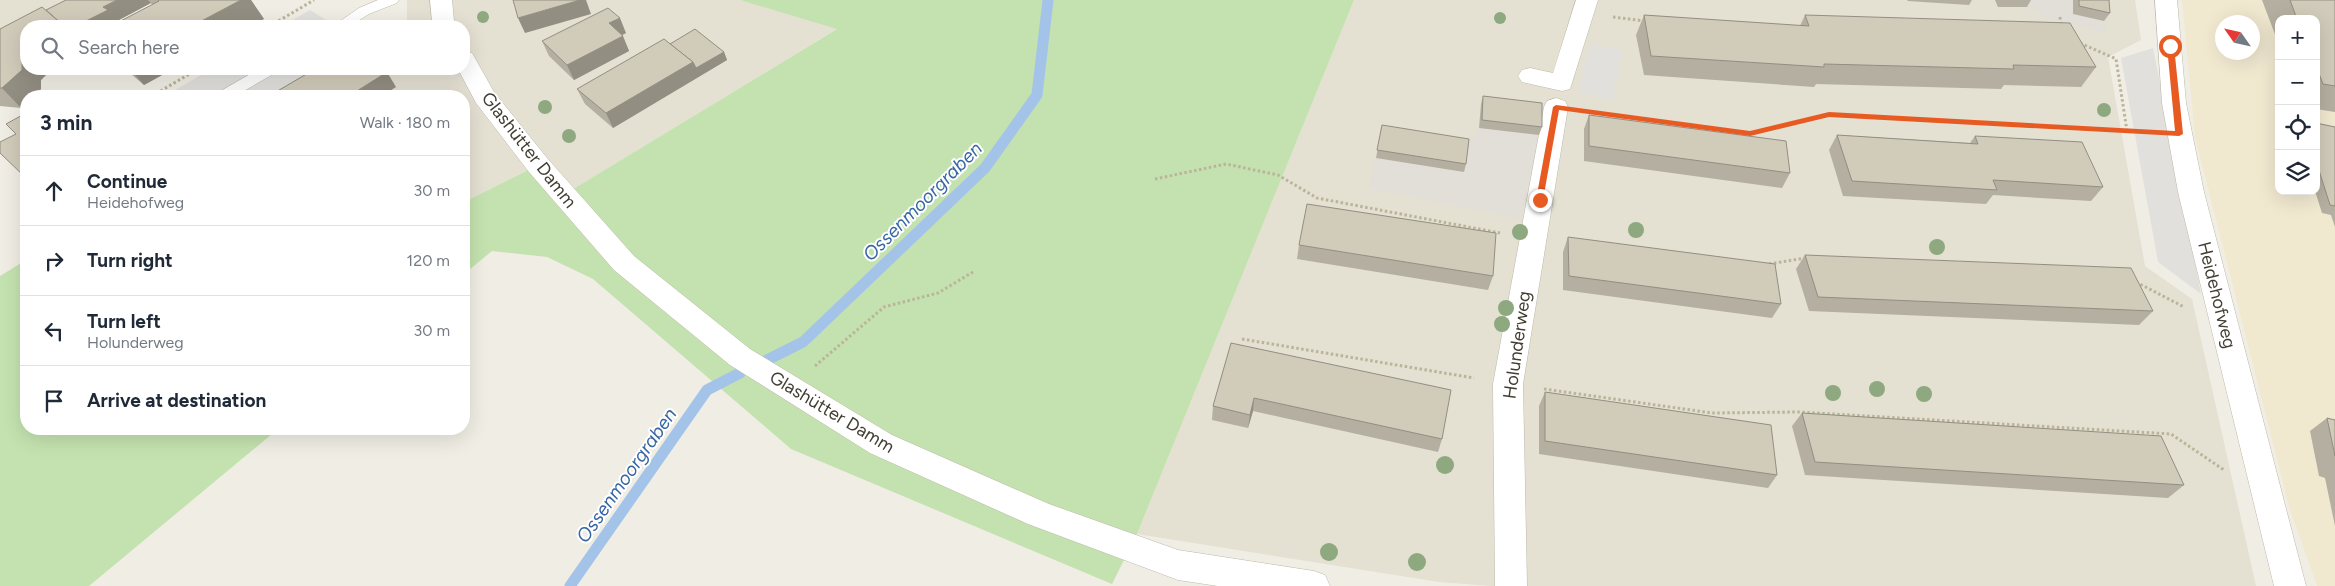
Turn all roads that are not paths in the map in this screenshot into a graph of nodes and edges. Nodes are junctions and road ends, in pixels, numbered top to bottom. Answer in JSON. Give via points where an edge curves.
{"nodes":[{"id":1,"x":392,"y":0,"type":"edge"},
{"id":2,"x":441,"y":0,"type":"edge"},
{"id":3,"x":2166,"y":0,"type":"edge"},
{"id":4,"x":1585,"y":7,"type":"edge"},
{"id":5,"x":350,"y":20,"type":"edge"},
{"id":6,"x":442,"y":20,"type":"edge"},
{"id":7,"x":470,"y":70,"type":"edge"},
{"id":8,"x":260,"y":75,"type":"edge"},
{"id":9,"x":1530,"y":76,"type":"dead end"},
{"id":10,"x":234,"y":90,"type":"edge"},
{"id":11,"x":1556,"y":107,"type":"road end"},
{"id":12,"x":1314,"y":586,"type":"edge"},
{"id":13,"x":1510,"y":586,"type":"edge"},
{"id":14,"x":2290,"y":586,"type":"edge"}],
"edges":[{"from":1,"to":5,"type":"lane"},
{"from":2,"to":6,"type":"street"},
{"from":3,"to":14,"type":"street","name":"Heidehofweg","via":[[2179,134]]},
{"from":4,"to":9,"type":"street","via":[[1562,83]]},
{"from":7,"to":12,"type":"street","name":"Glashütter Damm","via":[[485,97],[538,165],[624,263],[740,357],[880,444],[1039,514],[1178,565]]},
{"from":8,"to":10,"type":"lane"},
{"from":11,"to":13,"type":"street","name":"Holunderweg","via":[[1508,384]]}]}
